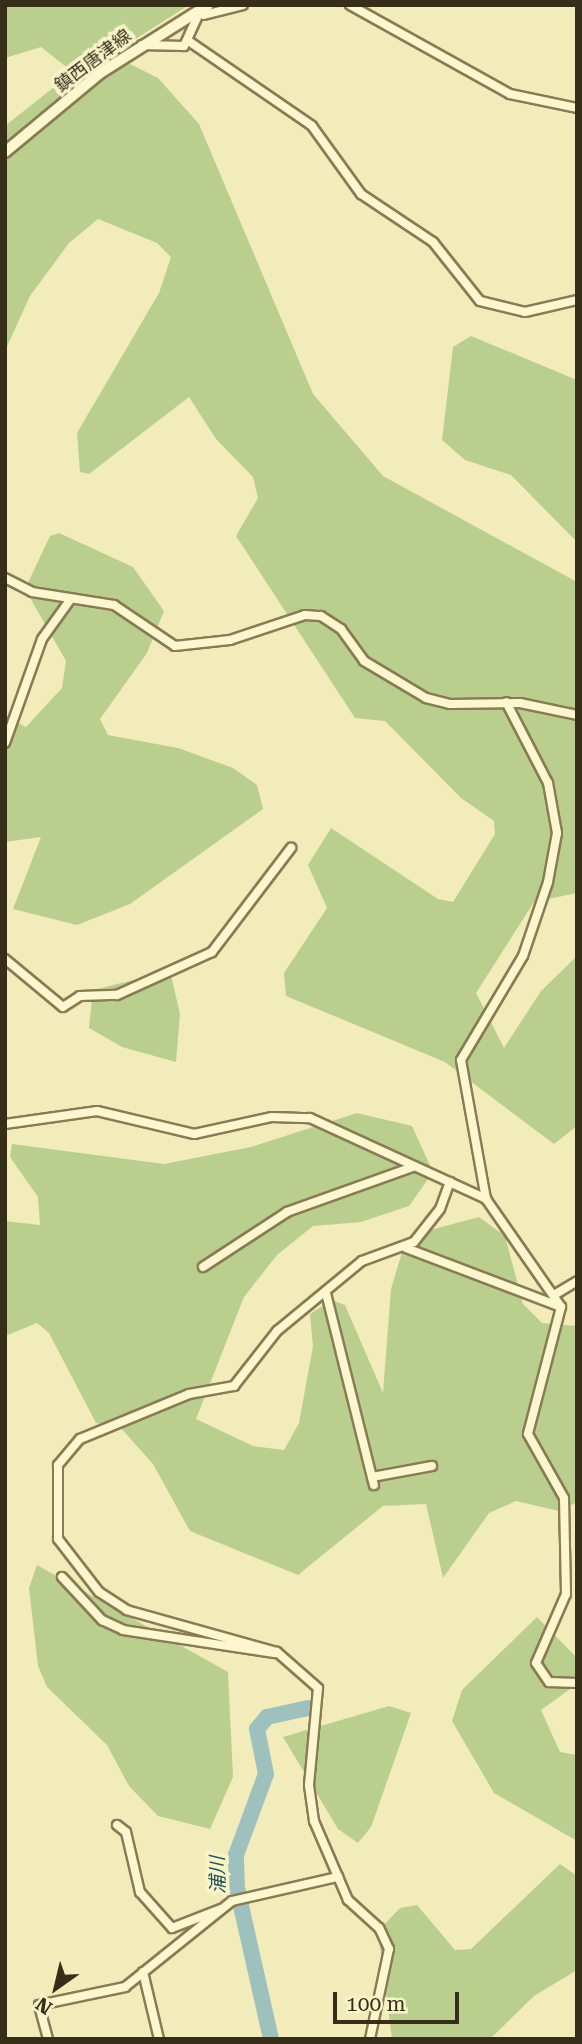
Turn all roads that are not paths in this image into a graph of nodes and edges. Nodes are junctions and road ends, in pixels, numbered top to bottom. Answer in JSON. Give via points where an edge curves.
{"nodes":[{"id":1,"x":243,"y":5,"type":"edge"},
{"id":2,"x":350,"y":5,"type":"edge"},
{"id":3,"x":204,"y":10,"type":"edge"},
{"id":4,"x":190,"y":42,"type":"junction"},
{"id":5,"x":142,"y":45,"type":"junction"},
{"id":6,"x":577,"y":108,"type":"edge"},
{"id":7,"x":5,"y":152,"type":"edge"},
{"id":8,"x":577,"y":300,"type":"edge"},
{"id":9,"x":5,"y":578,"type":"edge"},
{"id":10,"x":70,"y":600,"type":"junction"},
{"id":11,"x":506,"y":702,"type":"junction"},
{"id":12,"x":577,"y":715,"type":"edge"},
{"id":13,"x":5,"y":743,"type":"edge"},
{"id":14,"x":291,"y":848,"type":"dead end"},
{"id":15,"x":5,"y":958,"type":"edge"},
{"id":16,"x":5,"y":1124,"type":"edge"},
{"id":17,"x":413,"y":1167,"type":"junction"},
{"id":18,"x":450,"y":1181,"type":"junction"},
{"id":19,"x":486,"y":1199,"type":"junction"},
{"id":20,"x":406,"y":1248,"type":"junction"},
{"id":21,"x":203,"y":1267,"type":"dead end"},
{"id":22,"x":577,"y":1282,"type":"edge"},
{"id":23,"x":326,"y":1293,"type":"junction"},
{"id":24,"x":554,"y":1294,"type":"junction"},
{"id":25,"x":561,"y":1307,"type":"junction"},
{"id":26,"x":432,"y":1465,"type":"dead end"},
{"id":27,"x":62,"y":1577,"type":"dead end"},
{"id":28,"x":277,"y":1652,"type":"junction"},
{"id":29,"x":577,"y":1683,"type":"edge"},
{"id":30,"x":117,"y":1825,"type":"dead end"},
{"id":31,"x":338,"y":1877,"type":"junction"},
{"id":32,"x":223,"y":1908,"type":"junction"},
{"id":33,"x":144,"y":1972,"type":"junction"},
{"id":34,"x":48,"y":2039,"type":"edge"},
{"id":35,"x":159,"y":2039,"type":"edge"},
{"id":36,"x":369,"y":2039,"type":"edge"}],
"edges":[{"from":1,"to":3,"type":"street"},
{"from":2,"to":6,"type":"street","via":[[510,94]]},
{"from":3,"to":4,"type":"street"},
{"from":3,"to":5,"type":"main road","name":"鎮西唐津線"},
{"from":4,"to":5,"type":"street"},
{"from":4,"to":8,"type":"street","via":[[312,126],[360,194],[433,242],[480,301],[525,312],[554,300]]},
{"from":5,"to":7,"type":"main road","name":"鎮西唐津線"},
{"from":9,"to":10,"type":"street","via":[[32,592]]},
{"from":10,"to":11,"type":"street","via":[[114,605],[175,646],[230,640],[305,614],[321,616],[341,629],[364,661],[426,698],[450,704]]},
{"from":10,"to":13,"type":"street","via":[[42,639]]},
{"from":11,"to":12,"type":"street"},
{"from":11,"to":19,"type":"street","via":[[548,783],[556,834],[548,882],[523,956],[461,1060]]},
{"from":14,"to":15,"type":"street","via":[[212,952],[117,995],[80,996],[63,1007]]},
{"from":16,"to":17,"type":"street","via":[[97,1111],[203,1133],[294,1115]]},
{"from":17,"to":18,"type":"street"},
{"from":17,"to":21,"type":"street","via":[[287,1212]]},
{"from":18,"to":19,"type":"street"},
{"from":18,"to":20,"type":"street","via":[[428,1227]]},
{"from":19,"to":24,"type":"street"},
{"from":20,"to":23,"type":"street","via":[[362,1261]]},
{"from":20,"to":25,"type":"street"},
{"from":22,"to":24,"type":"street"},
{"from":23,"to":26,"type":"street","via":[[373,1481]]},
{"from":23,"to":28,"type":"street","via":[[276,1331],[234,1386],[189,1394],[80,1439],[58,1465],[58,1539],[99,1592],[127,1610]]},
{"from":24,"to":25,"type":"street"},
{"from":25,"to":29,"type":"street","via":[[528,1434],[564,1498],[566,1594],[536,1663],[549,1682]]},
{"from":27,"to":28,"type":"street","via":[[102,1620],[123,1630]]},
{"from":28,"to":31,"type":"street","via":[[312,1679],[321,1696],[309,1801]]},
{"from":30,"to":32,"type":"street","via":[[125,1832],[140,1892],[172,1928]]},
{"from":31,"to":32,"type":"street"},
{"from":31,"to":36,"type":"street","via":[[390,1949]]},
{"from":32,"to":33,"type":"street"},
{"from":33,"to":34,"type":"street","via":[[114,1991],[98,1989],[39,2006]]},
{"from":33,"to":35,"type":"street"}]}
